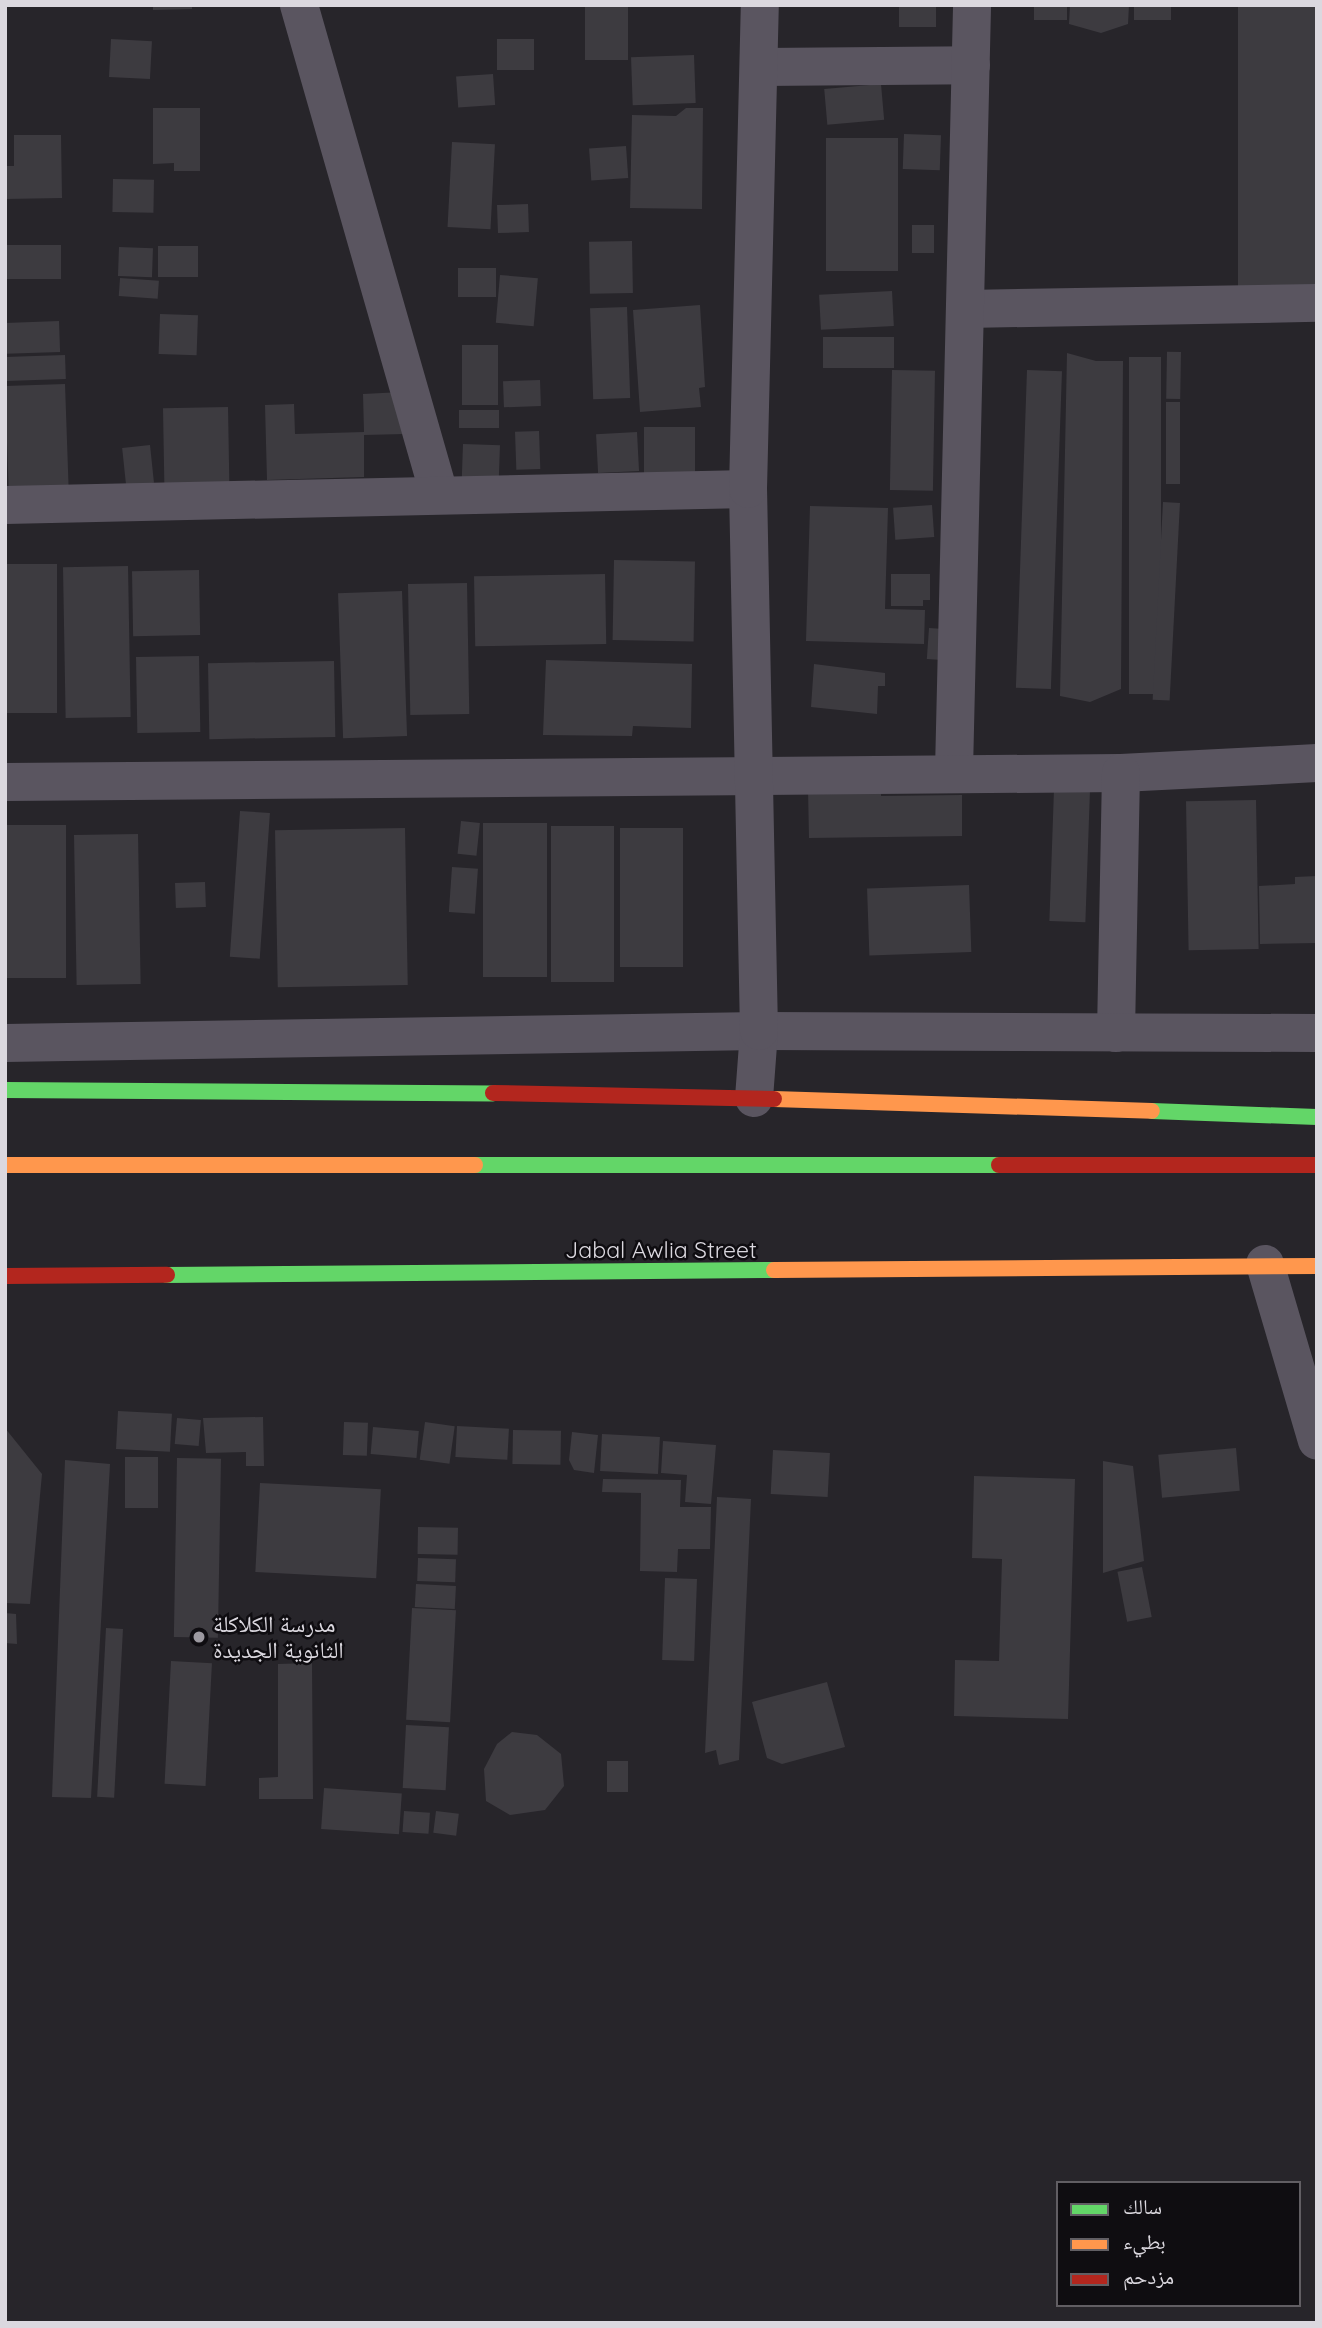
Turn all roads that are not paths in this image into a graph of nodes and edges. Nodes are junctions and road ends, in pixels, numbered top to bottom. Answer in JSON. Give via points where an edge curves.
{"nodes":[{"id":1,"x":299,"y":5,"type":"edge"},
{"id":2,"x":760,"y":5,"type":"edge"},
{"id":3,"x":972,"y":5,"type":"edge"},
{"id":4,"x":971,"y":65,"type":"junction"},
{"id":5,"x":758,"y":67,"type":"junction"},
{"id":6,"x":1317,"y":303,"type":"edge"},
{"id":7,"x":966,"y":309,"type":"junction"},
{"id":8,"x":748,"y":489,"type":"junction"},
{"id":9,"x":439,"y":494,"type":"junction"},
{"id":10,"x":5,"y":505,"type":"edge"},
{"id":11,"x":1316,"y":757,"type":"edge"},
{"id":12,"x":954,"y":771,"type":"junction"},
{"id":13,"x":1121,"y":773,"type":"junction"},
{"id":14,"x":756,"y":774,"type":"junction"},
{"id":15,"x":5,"y":782,"type":"edge"},
{"id":16,"x":759,"y":1031,"type":"junction"},
{"id":17,"x":1116,"y":1033,"type":"junction"},
{"id":18,"x":1317,"y":1033,"type":"edge"},
{"id":19,"x":5,"y":1043,"type":"edge"},
{"id":20,"x":5,"y":1090,"type":"edge"},
{"id":21,"x":754,"y":1098,"type":"junction"},
{"id":22,"x":1317,"y":1117,"type":"edge"},
{"id":23,"x":5,"y":1165,"type":"edge"},
{"id":24,"x":1317,"y":1165,"type":"edge"},
{"id":25,"x":1265,"y":1264,"type":"junction"},
{"id":26,"x":1317,"y":1266,"type":"edge"},
{"id":27,"x":5,"y":1276,"type":"edge"},
{"id":28,"x":1317,"y":1441,"type":"edge"}],
"edges":[{"from":1,"to":9,"type":"street"},
{"from":2,"to":5,"type":"street"},
{"from":3,"to":4,"type":"street"},
{"from":4,"to":5,"type":"street"},
{"from":4,"to":7,"type":"street"},
{"from":5,"to":8,"type":"street"},
{"from":6,"to":7,"type":"street"},
{"from":7,"to":12,"type":"street"},
{"from":8,"to":9,"type":"street"},
{"from":8,"to":14,"type":"street"},
{"from":9,"to":10,"type":"street"},
{"from":11,"to":13,"type":"street"},
{"from":12,"to":13,"type":"street"},
{"from":12,"to":14,"type":"street"},
{"from":13,"to":17,"type":"street"},
{"from":14,"to":15,"type":"street"},
{"from":14,"to":16,"type":"street"},
{"from":16,"to":17,"type":"street"},
{"from":16,"to":19,"type":"street"},
{"from":16,"to":21,"type":"street"},
{"from":17,"to":18,"type":"street"},
{"from":20,"to":21,"type":"main road","via":[[354,1090]]},
{"from":21,"to":22,"type":"main road"},
{"from":23,"to":24,"type":"main road"},
{"from":25,"to":26,"type":"main road","name":"Jabal Awlia Street"},
{"from":25,"to":27,"type":"main road","name":"Jabal Awlia Street","via":[[806,1272]]},
{"from":25,"to":28,"type":"street"}]}
